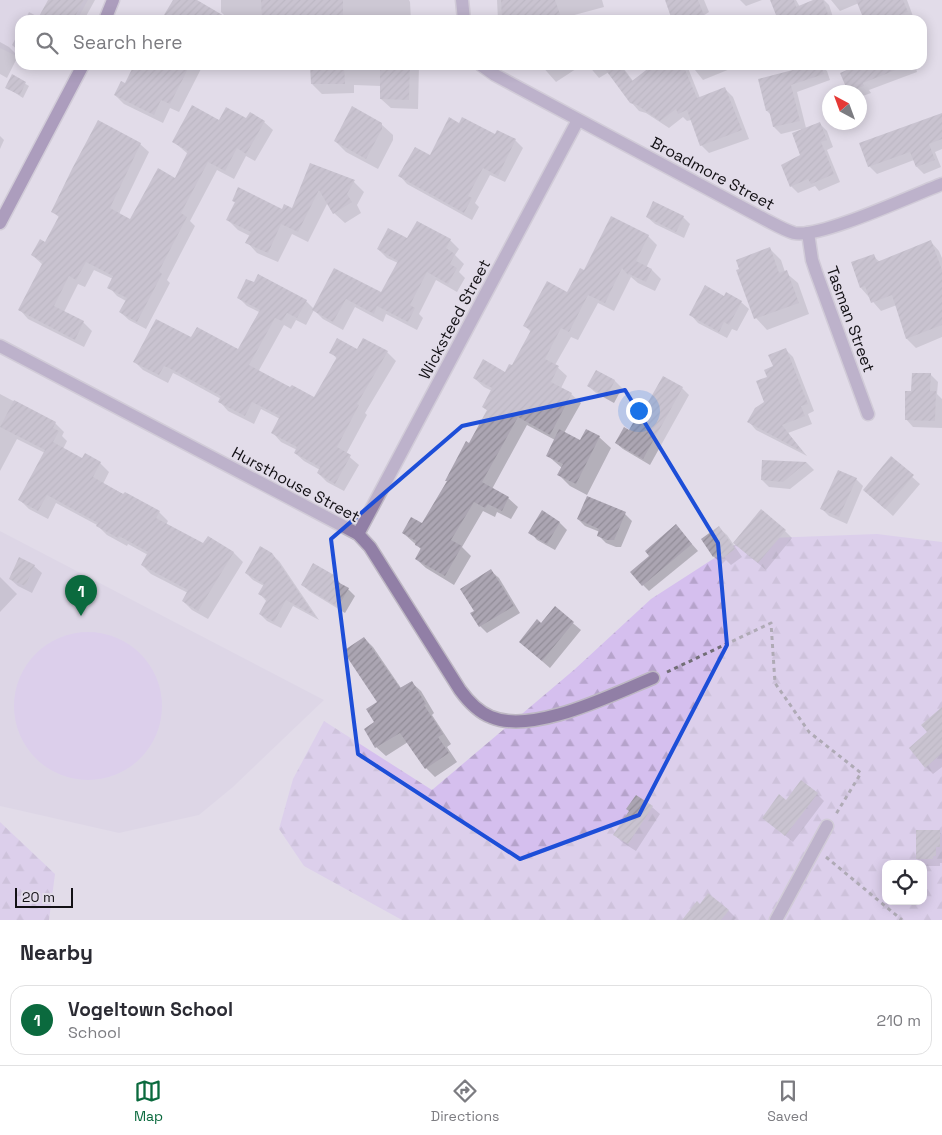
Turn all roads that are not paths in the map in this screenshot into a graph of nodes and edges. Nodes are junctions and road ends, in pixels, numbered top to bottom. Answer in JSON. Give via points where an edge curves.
{"nodes":[{"id":1,"x":113,"y":0,"type":"edge"},
{"id":2,"x":462,"y":0,"type":"edge"},
{"id":3,"x":107,"y":15,"type":"edge"},
{"id":4,"x":464,"y":15,"type":"edge"},
{"id":5,"x":80,"y":70,"type":"edge"},
{"id":6,"x":488,"y":70,"type":"edge"},
{"id":7,"x":578,"y":120,"type":"junction"},
{"id":8,"x":942,"y":184,"type":"edge"},
{"id":9,"x":0,"y":223,"type":"edge"},
{"id":10,"x":808,"y":234,"type":"junction"},
{"id":11,"x":0,"y":346,"type":"edge"},
{"id":12,"x":868,"y":414,"type":"dead end"},
{"id":13,"x":358,"y":534,"type":"junction"},
{"id":14,"x":653,"y":678,"type":"road end"},
{"id":15,"x":827,"y":826,"type":"dead end"},
{"id":16,"x":776,"y":920,"type":"edge"}],
"edges":[{"from":1,"to":3,"type":"main road"},
{"from":2,"to":4,"type":"street"},
{"from":5,"to":9,"type":"main road"},
{"from":6,"to":7,"type":"street","name":"Broadmore Street"},
{"from":7,"to":10,"type":"street","name":"Broadmore Street","via":[[766,220],[793,233]]},
{"from":7,"to":13,"type":"street","name":"Wicksteed Street"},
{"from":8,"to":10,"type":"street","name":"Broadmore Street"},
{"from":10,"to":12,"type":"street","name":"Tasman Street","via":[[816,272]]},
{"from":11,"to":13,"type":"street","name":"Hursthouse Street"},
{"from":13,"to":14,"type":"street","name":"Hursthouse Street","via":[[370,547],[460,690],[468,701],[491,717],[520,722],[538,719],[570,711]]},
{"from":15,"to":16,"type":"street"}]}
